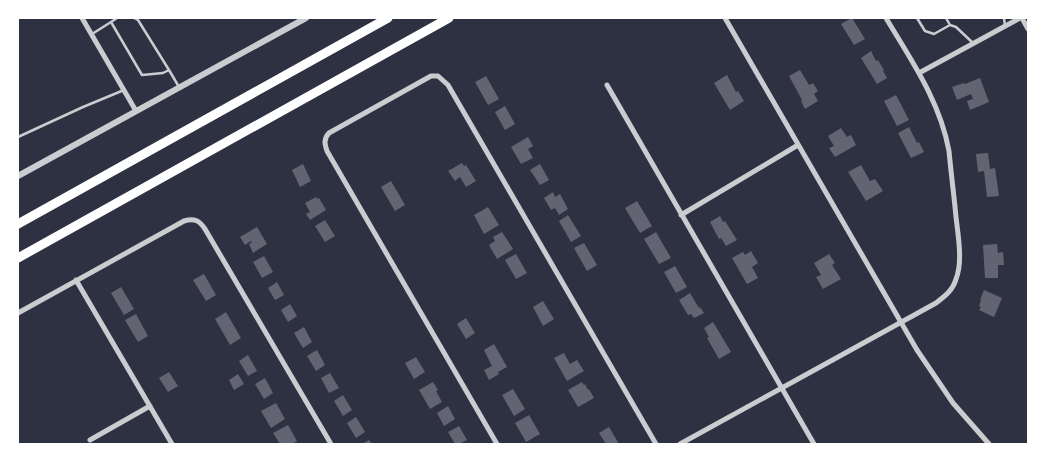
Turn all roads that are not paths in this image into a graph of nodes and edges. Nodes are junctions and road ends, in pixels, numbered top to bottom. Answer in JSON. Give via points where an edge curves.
{"nodes":[{"id":1,"x":82,"y":18,"type":"edge"},
{"id":2,"x":117,"y":18,"type":"edge"},
{"id":3,"x":134,"y":18,"type":"edge"},
{"id":4,"x":306,"y":18,"type":"edge"},
{"id":5,"x":388,"y":18,"type":"edge"},
{"id":6,"x":449,"y":18,"type":"edge"},
{"id":7,"x":725,"y":18,"type":"edge"},
{"id":8,"x":886,"y":18,"type":"edge"},
{"id":9,"x":917,"y":18,"type":"edge"},
{"id":10,"x":946,"y":18,"type":"edge"},
{"id":11,"x":1004,"y":18,"type":"edge"},
{"id":12,"x":1021,"y":18,"type":"edge"},
{"id":13,"x":111,"y":22,"type":"junction"},
{"id":14,"x":950,"y":25,"type":"junction"},
{"id":15,"x":1005,"y":26,"type":"junction"},
{"id":16,"x":1028,"y":30,"type":"edge"},
{"id":17,"x":92,"y":34,"type":"junction"},
{"id":18,"x":973,"y":43,"type":"junction"},
{"id":19,"x":168,"y":70,"type":"junction"},
{"id":20,"x":919,"y":73,"type":"junction"},
{"id":21,"x":607,"y":85,"type":"dead end"},
{"id":22,"x":179,"y":88,"type":"junction"},
{"id":23,"x":124,"y":90,"type":"junction"},
{"id":24,"x":136,"y":111,"type":"junction"},
{"id":25,"x":18,"y":137,"type":"edge"},
{"id":26,"x":798,"y":145,"type":"junction"},
{"id":27,"x":18,"y":176,"type":"edge"},
{"id":28,"x":681,"y":215,"type":"junction"},
{"id":29,"x":18,"y":224,"type":"edge"},
{"id":30,"x":18,"y":258,"type":"edge"},
{"id":31,"x":76,"y":280,"type":"junction"},
{"id":32,"x":18,"y":313,"type":"edge"},
{"id":33,"x":902,"y":322,"type":"junction"},
{"id":34,"x":782,"y":388,"type":"junction"},
{"id":35,"x":150,"y":406,"type":"junction"},
{"id":36,"x":90,"y":440,"type":"dead end"},
{"id":37,"x":172,"y":444,"type":"edge"},
{"id":38,"x":331,"y":444,"type":"edge"},
{"id":39,"x":497,"y":444,"type":"edge"},
{"id":40,"x":656,"y":444,"type":"edge"},
{"id":41,"x":680,"y":444,"type":"edge"},
{"id":42,"x":814,"y":444,"type":"edge"},
{"id":43,"x":989,"y":444,"type":"edge"}],
"edges":[{"from":1,"to":17,"type":"street"},
{"from":2,"to":13,"type":"lane"},
{"from":3,"to":19,"type":"lane"},
{"from":4,"to":22,"type":"street"},
{"from":5,"to":29,"type":"highway"},
{"from":6,"to":30,"type":"highway"},
{"from":7,"to":26,"type":"street"},
{"from":8,"to":20,"type":"street"},
{"from":9,"to":14,"type":"lane","via":[[925,31],[934,34]]},
{"from":10,"to":14,"type":"lane"},
{"from":11,"to":15,"type":"lane"},
{"from":12,"to":15,"type":"street"},
{"from":12,"to":16,"type":"street"},
{"from":13,"to":17,"type":"lane"},
{"from":13,"to":19,"type":"lane","via":[[142,75]]},
{"from":14,"to":18,"type":"lane"},
{"from":15,"to":18,"type":"street"},
{"from":17,"to":23,"type":"street"},
{"from":18,"to":20,"type":"street"},
{"from":19,"to":22,"type":"lane"},
{"from":20,"to":33,"type":"street","via":[[933,99],[946,136],[959,268],[957,279],[945,296]]},
{"from":21,"to":28,"type":"street"},
{"from":22,"to":24,"type":"street"},
{"from":23,"to":24,"type":"street"},
{"from":23,"to":25,"type":"lane"},
{"from":24,"to":27,"type":"street"},
{"from":26,"to":28,"type":"street"},
{"from":26,"to":33,"type":"street"},
{"from":28,"to":34,"type":"street"},
{"from":31,"to":32,"type":"street"},
{"from":31,"to":35,"type":"street"},
{"from":31,"to":38,"type":"street","via":[[184,221],[198,220]]},
{"from":33,"to":34,"type":"street"},
{"from":33,"to":43,"type":"street","via":[[953,403]]},
{"from":34,"to":41,"type":"street"},
{"from":34,"to":42,"type":"street"},
{"from":35,"to":36,"type":"street"},
{"from":35,"to":37,"type":"street"},
{"from":39,"to":40,"type":"street","via":[[327,151],[325,140],[329,133],[432,76],[438,76],[448,85]]}]}
